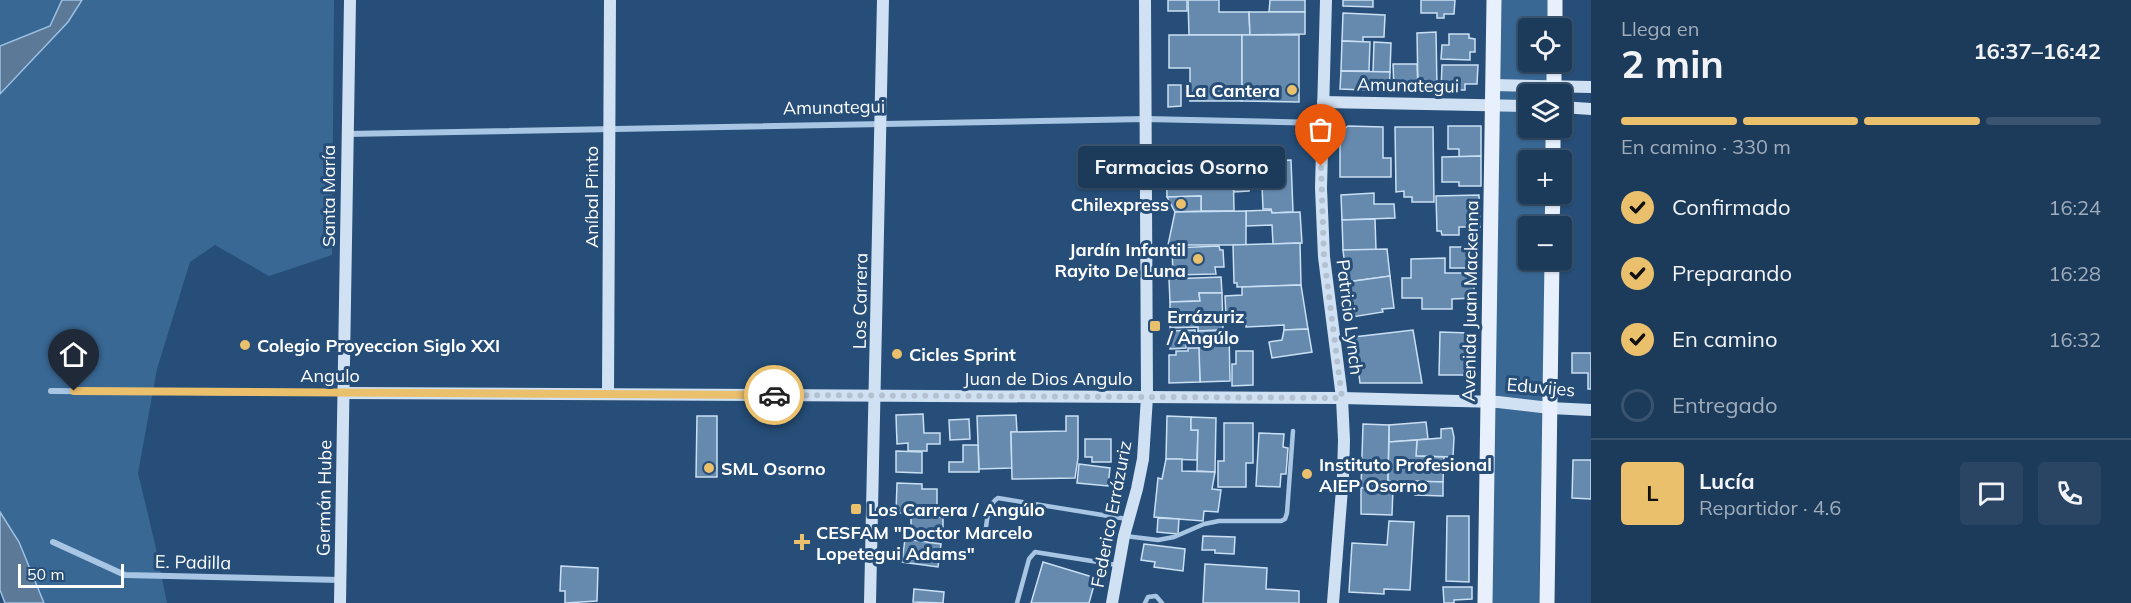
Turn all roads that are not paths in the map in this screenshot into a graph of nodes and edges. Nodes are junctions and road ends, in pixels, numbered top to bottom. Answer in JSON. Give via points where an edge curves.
{"nodes":[{"id":1,"x":350,"y":0,"type":"edge"},
{"id":2,"x":610,"y":0,"type":"edge"},
{"id":3,"x":883,"y":0,"type":"edge"},
{"id":4,"x":1145,"y":0,"type":"edge"},
{"id":5,"x":1326,"y":0,"type":"edge"},
{"id":6,"x":1494,"y":0,"type":"edge"},
{"id":7,"x":1555,"y":0,"type":"edge"},
{"id":8,"x":1555,"y":18,"type":"edge"},
{"id":9,"x":1493,"y":85,"type":"junction"},
{"id":10,"x":1518,"y":87,"type":"edge"},
{"id":11,"x":1591,"y":87,"type":"edge"},
{"id":12,"x":1572,"y":89,"type":"edge"},
{"id":13,"x":1323,"y":102,"type":"junction"},
{"id":14,"x":1493,"y":105,"type":"junction"},
{"id":15,"x":1518,"y":106,"type":"edge"},
{"id":16,"x":1572,"y":108,"type":"edge"},
{"id":17,"x":1591,"y":108,"type":"edge"},
{"id":18,"x":1145,"y":119,"type":"junction"},
{"id":19,"x":1322,"y":123,"type":"junction"},
{"id":20,"x":882,"y":124,"type":"junction"},
{"id":21,"x":609,"y":129,"type":"junction"},
{"id":22,"x":346,"y":134,"type":"junction"},
{"id":23,"x":1552,"y":270,"type":"edge"},
{"id":24,"x":51,"y":391,"type":"dead end"},
{"id":25,"x":344,"y":393,"type":"junction"},
{"id":26,"x":608,"y":394,"type":"junction"},
{"id":27,"x":876,"y":395,"type":"junction"},
{"id":28,"x":1147,"y":397,"type":"junction"},
{"id":29,"x":1342,"y":398,"type":"junction"},
{"id":30,"x":1488,"y":401,"type":"junction"},
{"id":31,"x":1550,"y":408,"type":"junction"},
{"id":32,"x":1591,"y":410,"type":"edge"},
{"id":33,"x":1293,"y":431,"type":"dead end"},
{"id":34,"x":1127,"y":519,"type":"junction"},
{"id":35,"x":985,"y":536,"type":"dead end"},
{"id":36,"x":1124,"y":536,"type":"junction"},
{"id":37,"x":53,"y":542,"type":"dead end"},
{"id":38,"x":1118,"y":565,"type":"junction"},
{"id":39,"x":340,"y":580,"type":"junction"},
{"id":40,"x":340,"y":603,"type":"edge"},
{"id":41,"x":870,"y":603,"type":"edge"},
{"id":42,"x":1017,"y":603,"type":"edge"},
{"id":43,"x":1113,"y":603,"type":"edge"},
{"id":44,"x":1145,"y":603,"type":"edge"},
{"id":45,"x":1162,"y":603,"type":"edge"},
{"id":46,"x":1333,"y":603,"type":"edge"},
{"id":47,"x":1485,"y":603,"type":"edge"},
{"id":48,"x":1547,"y":603,"type":"edge"}],
"edges":[{"from":1,"to":22,"type":"street","name":"Santa María"},
{"from":2,"to":21,"type":"street","name":"Aníbal Pinto"},
{"from":3,"to":20,"type":"street","name":"Los Carrera"},
{"from":4,"to":18,"type":"street","name":"Federico Errázuriz"},
{"from":5,"to":13,"type":"street","name":"Patricio Lynch"},
{"from":6,"to":9,"type":"main road","name":"Avenida Juan Mackenna"},
{"from":7,"to":8,"type":"main road"},
{"from":9,"to":10,"type":"street"},
{"from":9,"to":14,"type":"main road","name":"Avenida Juan Mackenna"},
{"from":11,"to":12,"type":"street"},
{"from":13,"to":14,"type":"street","name":"Amunategui"},
{"from":13,"to":19,"type":"street","name":"Patricio Lynch"},
{"from":14,"to":15,"type":"street","name":"Amunategui"},
{"from":14,"to":30,"type":"main road","name":"Avenida Juan Mackenna"},
{"from":16,"to":17,"type":"street"},
{"from":18,"to":19,"type":"street","name":"Amunategui"},
{"from":18,"to":20,"type":"street","name":"Amunategui"},
{"from":18,"to":28,"type":"street","name":"Federico Errázuriz"},
{"from":19,"to":29,"type":"street","name":"Patricio Lynch","via":[[1324,257]]},
{"from":20,"to":21,"type":"street","name":"Amunategui"},
{"from":20,"to":27,"type":"street","name":"Los Carrera"},
{"from":21,"to":22,"type":"street","name":"Amunategui"},
{"from":21,"to":26,"type":"street","name":"Aníbal Pinto"},
{"from":22,"to":25,"type":"street","name":"Santa María"},
{"from":23,"to":31,"type":"main road"},
{"from":24,"to":25,"type":"street","name":"Angulo"},
{"from":25,"to":26,"type":"street","name":"Angulo"},
{"from":25,"to":39,"type":"street","name":"Germán Hube"},
{"from":26,"to":27,"type":"street","name":"Juan de Dios Angulo"},
{"from":27,"to":28,"type":"street","name":"Juan de Dios Angulo"},
{"from":27,"to":41,"type":"street","name":"Los Carrera"},
{"from":28,"to":29,"type":"street","name":"Juan de Dios Angulo"},
{"from":28,"to":34,"type":"street","name":"Federico Errázuriz","via":[[1143,459]]},
{"from":29,"to":30,"type":"street","name":"Juan de Dios Angulo"},
{"from":29,"to":46,"type":"street","name":"Patricio Lynch","via":[[1343,476]]},
{"from":30,"to":31,"type":"street","name":"Eduvijes"},
{"from":30,"to":47,"type":"main road","name":"Avenida Juan Mackenna"},
{"from":31,"to":32,"type":"street","name":"Eduvijes"},
{"from":31,"to":48,"type":"main road"},
{"from":33,"to":36,"type":"lane","via":[[1285,519],[1218,521],[1158,540]]},
{"from":34,"to":35,"type":"lane","via":[[998,498],[990,508]]},
{"from":34,"to":36,"type":"street","name":"Federico Errázuriz"},
{"from":36,"to":38,"type":"street","name":"Federico Errázuriz"},
{"from":37,"to":39,"type":"street","name":"E. Padilla","via":[[125,575]]},
{"from":38,"to":42,"type":"lane","via":[[1035,552],[1029,559]]},
{"from":38,"to":43,"type":"street","name":"Federico Errázuriz"},
{"from":39,"to":40,"type":"street","name":"Germán Hube"},
{"from":44,"to":45,"type":"lane","via":[[1148,597],[1156,596]]}]}
